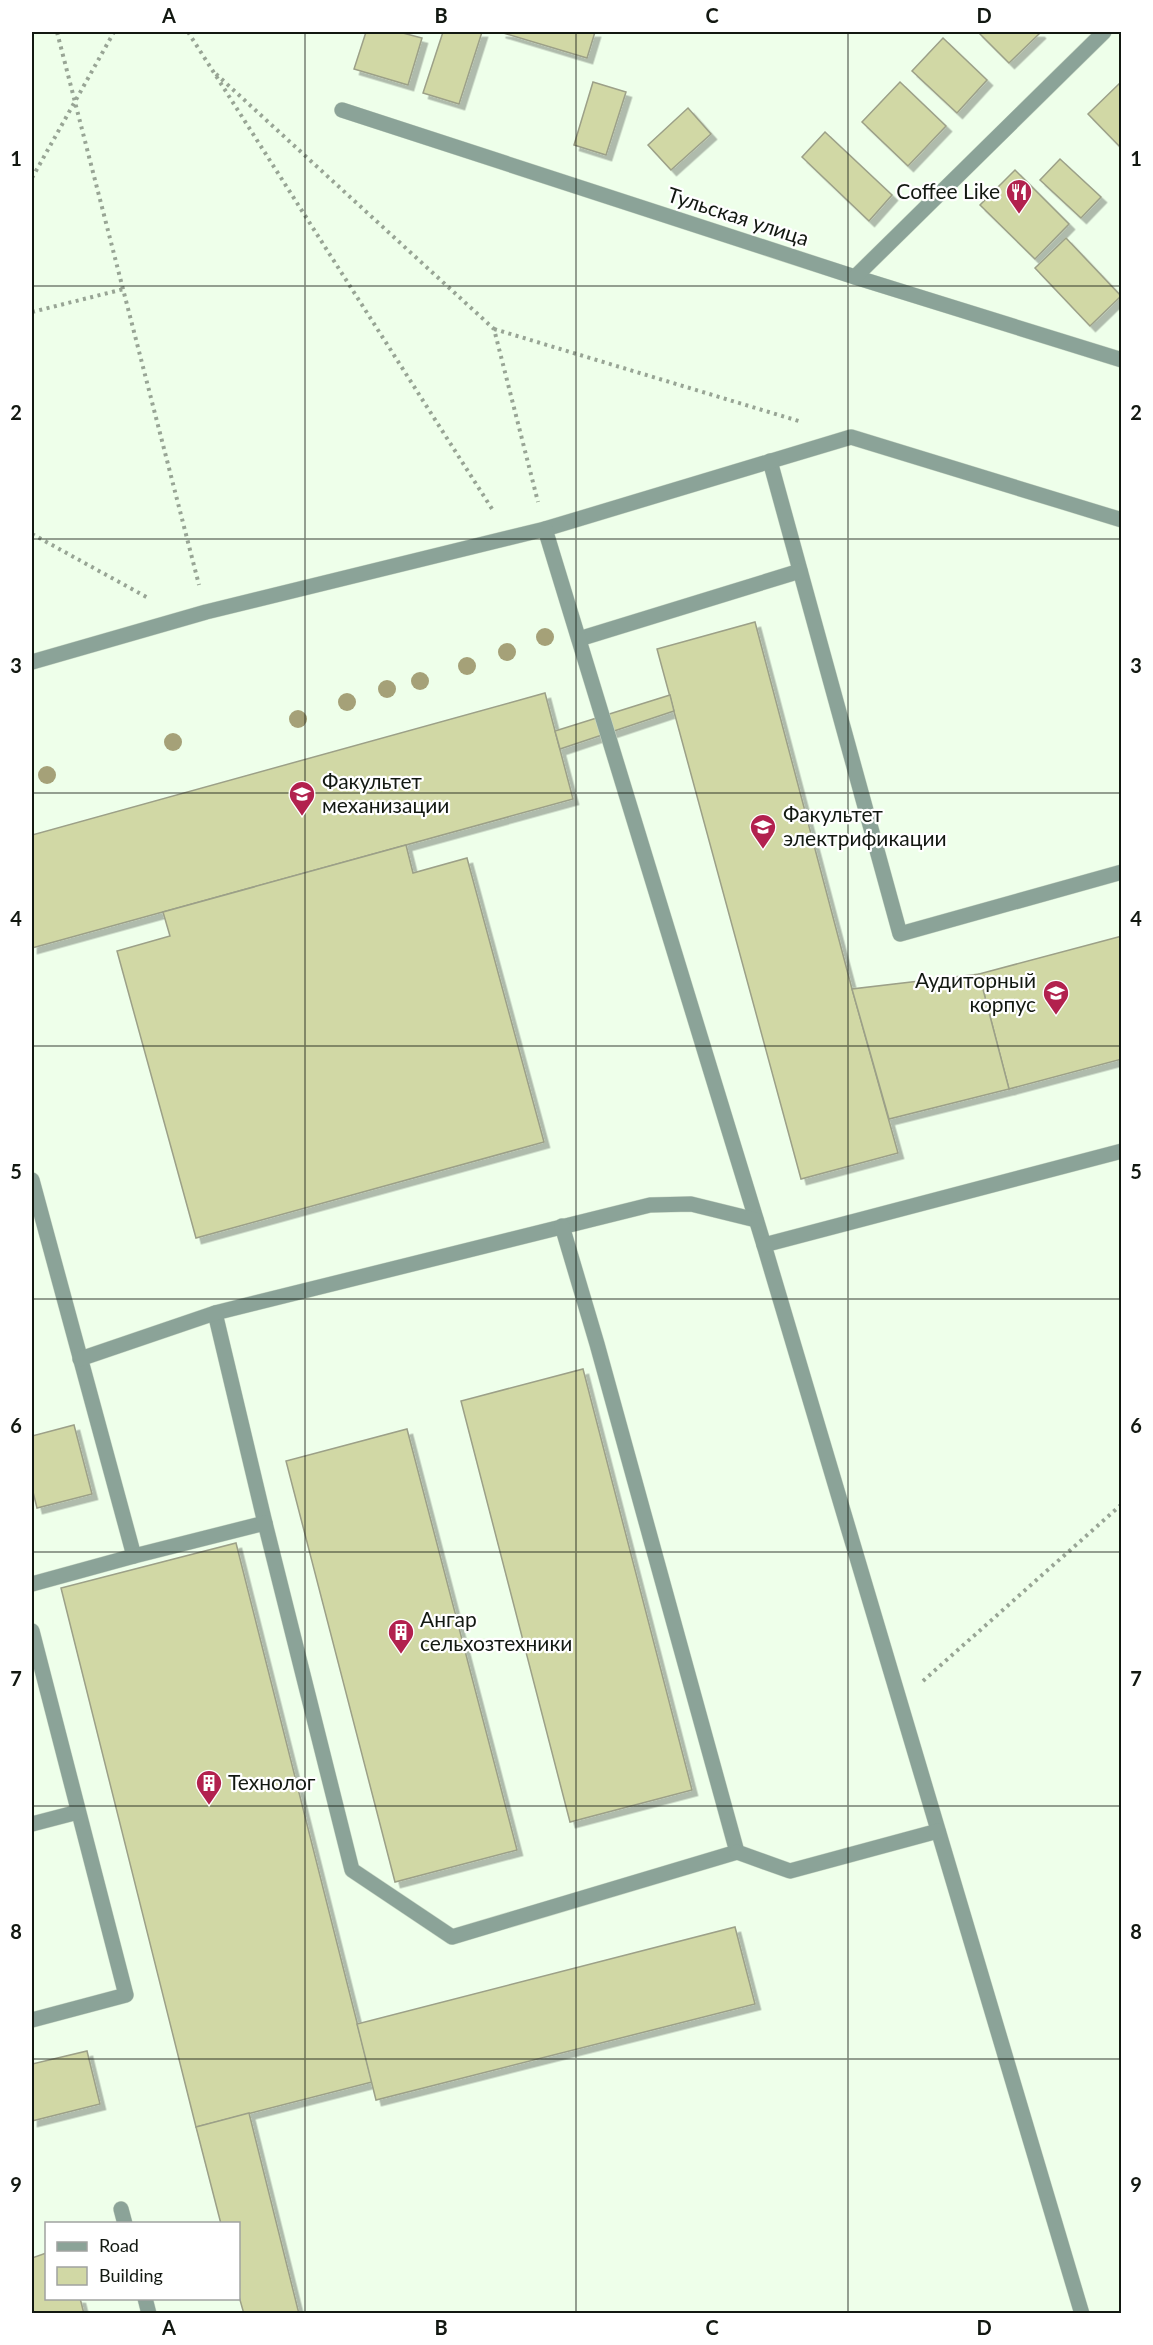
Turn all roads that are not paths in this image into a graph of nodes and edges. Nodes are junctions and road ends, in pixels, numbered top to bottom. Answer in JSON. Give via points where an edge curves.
{"nodes":[{"id":1,"x":1104,"y":32,"type":"edge"},
{"id":2,"x":342,"y":110,"type":"dead end"},
{"id":3,"x":855,"y":277,"type":"junction"},
{"id":4,"x":1122,"y":360,"type":"edge"},
{"id":5,"x":770,"y":461,"type":"junction"},
{"id":6,"x":1122,"y":520,"type":"edge"},
{"id":7,"x":545,"y":529,"type":"junction"},
{"id":8,"x":800,"y":571,"type":"junction"},
{"id":9,"x":579,"y":639,"type":"junction"},
{"id":10,"x":32,"y":662,"type":"edge"},
{"id":11,"x":1122,"y":872,"type":"edge"},
{"id":12,"x":1122,"y":1151,"type":"edge"},
{"id":13,"x":32,"y":1180,"type":"edge"},
{"id":14,"x":756,"y":1220,"type":"junction"},
{"id":15,"x":562,"y":1226,"type":"junction"},
{"id":16,"x":764,"y":1245,"type":"junction"},
{"id":17,"x":215,"y":1313,"type":"junction"},
{"id":18,"x":80,"y":1359,"type":"junction"},
{"id":19,"x":265,"y":1523,"type":"junction"},
{"id":20,"x":134,"y":1556,"type":"junction"},
{"id":21,"x":32,"y":1584,"type":"edge"},
{"id":22,"x":32,"y":1631,"type":"edge"},
{"id":23,"x":78,"y":1812,"type":"junction"},
{"id":24,"x":32,"y":1824,"type":"edge"},
{"id":25,"x":938,"y":1831,"type":"junction"},
{"id":26,"x":737,"y":1852,"type":"junction"},
{"id":27,"x":32,"y":2020,"type":"edge"},
{"id":28,"x":1082,"y":2313,"type":"edge"}],
"edges":[{"from":1,"to":3,"type":"street"},
{"from":2,"to":3,"type":"street","name":"Тульская улица"},
{"from":3,"to":4,"type":"street","name":"Тульская улица"},
{"from":5,"to":6,"type":"street","via":[[851,437]]},
{"from":5,"to":7,"type":"street"},
{"from":5,"to":8,"type":"street"},
{"from":7,"to":9,"type":"street"},
{"from":7,"to":10,"type":"street","via":[[206,612]]},
{"from":8,"to":9,"type":"street"},
{"from":8,"to":11,"type":"street","via":[[900,934]]},
{"from":9,"to":14,"type":"street"},
{"from":12,"to":16,"type":"street"},
{"from":13,"to":18,"type":"street"},
{"from":14,"to":15,"type":"street","via":[[691,1204],[650,1205]]},
{"from":14,"to":16,"type":"street"},
{"from":15,"to":17,"type":"street"},
{"from":15,"to":26,"type":"street"},
{"from":16,"to":25,"type":"street"},
{"from":17,"to":18,"type":"street"},
{"from":17,"to":19,"type":"street"},
{"from":18,"to":20,"type":"street"},
{"from":19,"to":20,"type":"street"},
{"from":19,"to":26,"type":"street","via":[[352,1870],[452,1936]]},
{"from":20,"to":21,"type":"street"},
{"from":22,"to":23,"type":"street"},
{"from":23,"to":24,"type":"street"},
{"from":23,"to":27,"type":"street","via":[[126,1995]]},
{"from":25,"to":26,"type":"street","via":[[790,1871]]},
{"from":25,"to":28,"type":"street"}]}
